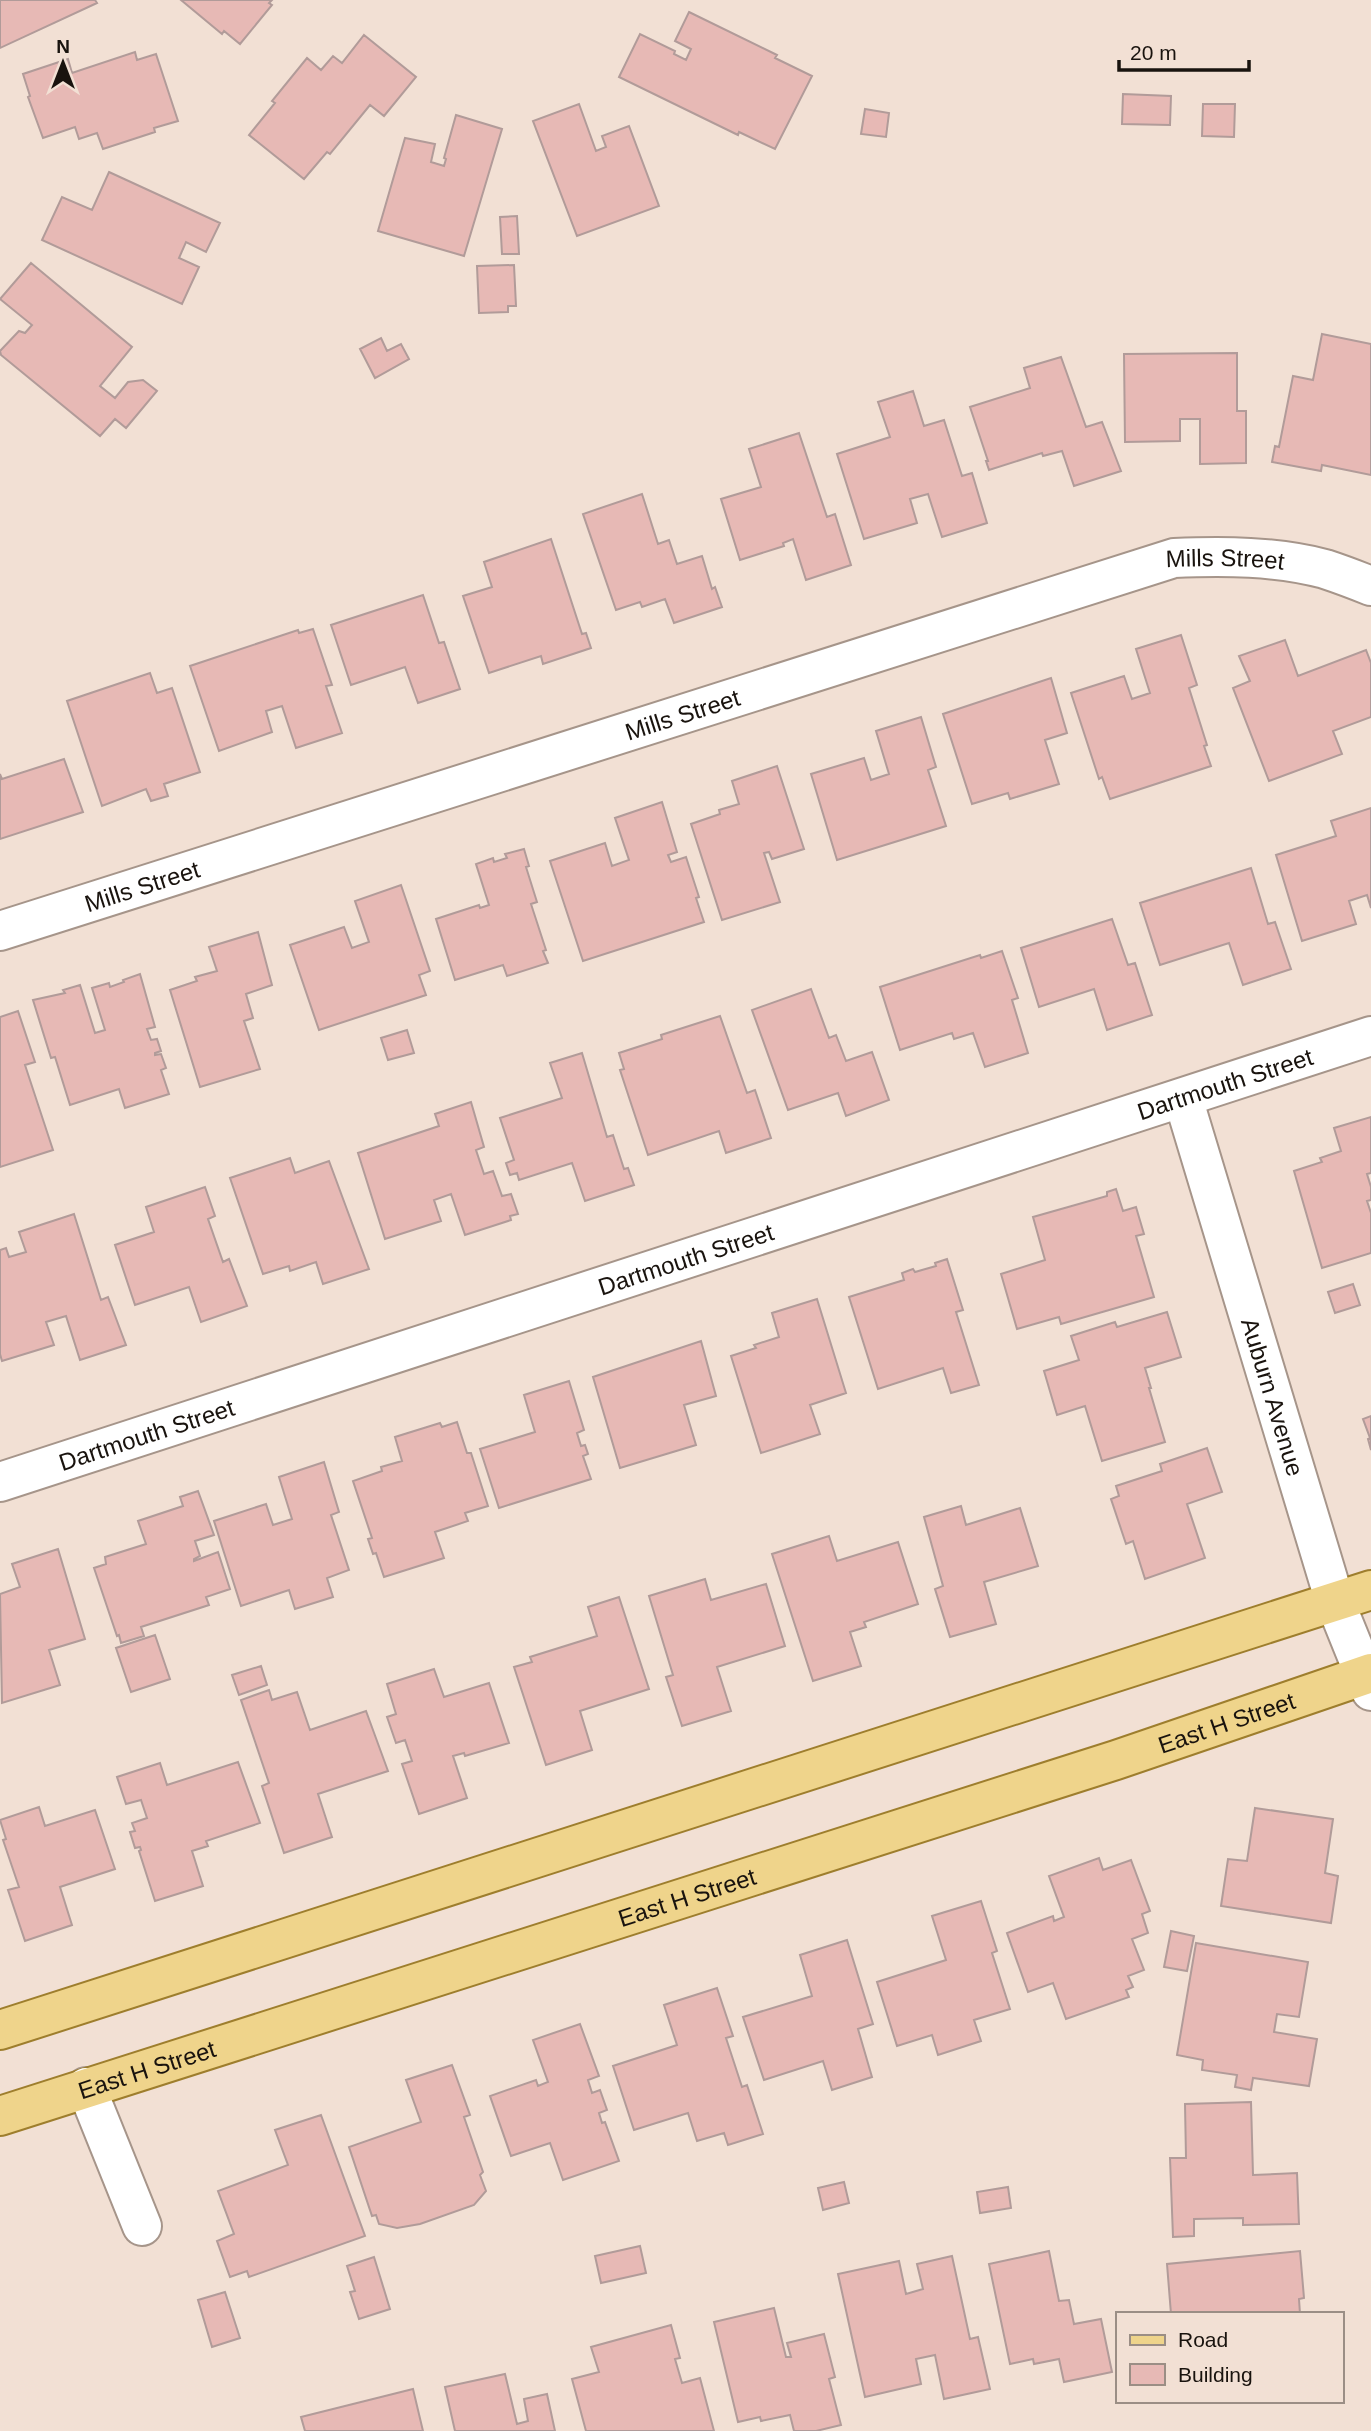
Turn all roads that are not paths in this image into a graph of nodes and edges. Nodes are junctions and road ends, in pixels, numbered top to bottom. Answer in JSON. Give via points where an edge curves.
{"nodes":[{"id":1,"x":1371,"y":586,"type":"edge"},
{"id":2,"x":0,"y":931,"type":"edge"},
{"id":3,"x":1371,"y":1036,"type":"edge"},
{"id":4,"x":1184,"y":1098,"type":"junction"},
{"id":5,"x":0,"y":1482,"type":"edge"},
{"id":6,"x":1371,"y":1590,"type":"edge"},
{"id":7,"x":1335,"y":1602,"type":"junction"},
{"id":8,"x":1368,"y":1680,"type":"edge"},
{"id":9,"x":0,"y":2030,"type":"edge"},
{"id":10,"x":86,"y":2087,"type":"junction"},
{"id":11,"x":0,"y":2116,"type":"edge"},
{"id":12,"x":142,"y":2226,"type":"dead end"}],
"edges":[{"from":1,"to":2,"type":"street","name":"Mills Street","via":[[1325,569],[1285,562],[1223,556],[1174,558]]},
{"from":3,"to":4,"type":"street","name":"Dartmouth Street"},
{"from":4,"to":5,"type":"street","name":"Dartmouth Street"},
{"from":4,"to":7,"type":"street","name":"Auburn Avenue"},
{"from":6,"to":7,"type":"main road"},
{"from":7,"to":8,"type":"street","name":"Auburn Avenue"},
{"from":7,"to":9,"type":"main road"},
{"from":8,"to":10,"type":"main road","name":"East H Street"},
{"from":10,"to":11,"type":"main road","name":"East H Street"},
{"from":10,"to":12,"type":"street"}]}
